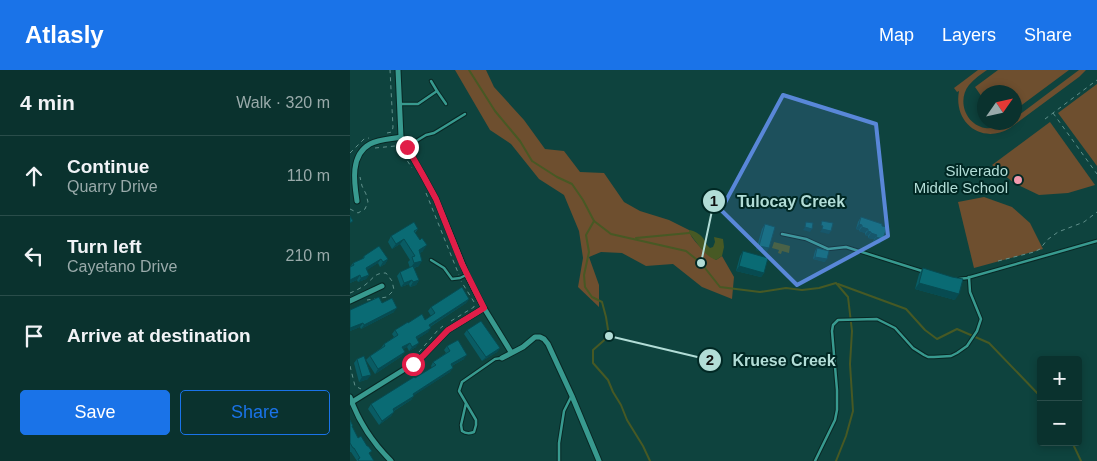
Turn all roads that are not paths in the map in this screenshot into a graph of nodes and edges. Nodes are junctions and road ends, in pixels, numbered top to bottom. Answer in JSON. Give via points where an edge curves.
{"nodes":[{"id":1,"x":398,"y":70,"type":"edge"},
{"id":2,"x":431,"y":81,"type":"dead end"},
{"id":3,"x":437,"y":91,"type":"junction"},
{"id":4,"x":399,"y":104,"type":"junction"},
{"id":5,"x":446,"y":104,"type":"dead end"},
{"id":6,"x":465,"y":114,"type":"dead end"},
{"id":7,"x":400,"y":137,"type":"junction"},
{"id":8,"x":407,"y":147,"type":"junction"},
{"id":9,"x":357,"y":201,"type":"dead end"},
{"id":10,"x":782,"y":234,"type":"dead end"},
{"id":11,"x":1097,"y":241,"type":"edge"},
{"id":12,"x":431,"y":260,"type":"dead end"},
{"id":13,"x":930,"y":274,"type":"edge"},
{"id":14,"x":467,"y":275,"type":"junction"},
{"id":15,"x":969,"y":278,"type":"junction"},
{"id":16,"x":958,"y":279,"type":"edge"},
{"id":17,"x":382,"y":286,"type":"dead end"},
{"id":18,"x":350,"y":301,"type":"edge"},
{"id":19,"x":484,"y":308,"type":"junction"},
{"id":20,"x":511,"y":352,"type":"junction"},
{"id":21,"x":502,"y":358,"type":"joint"},
{"id":22,"x":572,"y":396,"type":"junction"},
{"id":23,"x":351,"y":399,"type":"edge"},
{"id":24,"x":466,"y":403,"type":"junction"},
{"id":25,"x":391,"y":461,"type":"edge"},
{"id":26,"x":559,"y":461,"type":"edge"},
{"id":27,"x":599,"y":461,"type":"edge"},
{"id":28,"x":815,"y":461,"type":"edge"}],
"edges":[{"from":1,"to":4,"type":"street"},
{"from":2,"to":3,"type":"lane"},
{"from":3,"to":4,"type":"lane","via":[[418,104]]},
{"from":3,"to":5,"type":"lane"},
{"from":4,"to":7,"type":"street"},
{"from":6,"to":8,"type":"lane"},
{"from":7,"to":8,"type":"street"},
{"from":7,"to":9,"type":"street","via":[[368,144],[359,154],[353,180]]},
{"from":8,"to":14,"type":"street","via":[[436,199]]},
{"from":10,"to":13,"type":"lane","via":[[806,239],[828,249],[846,247]]},
{"from":11,"to":15,"type":"lane"},
{"from":12,"to":14,"type":"lane","via":[[444,268],[452,279]]},
{"from":14,"to":19,"type":"street"},
{"from":15,"to":16,"type":"lane"},
{"from":15,"to":28,"type":"lane","via":[[971,295],[981,319],[972,340],[951,356],[920,354],[895,328],[877,319],[835,322],[832,327],[837,410]]},
{"from":17,"to":18,"type":"street"},
{"from":19,"to":20,"type":"street"},
{"from":19,"to":23,"type":"street","via":[[448,330],[412,365]]},
{"from":20,"to":21,"type":"street"},
{"from":20,"to":22,"type":"street","via":[[535,337],[544,339]]},
{"from":21,"to":24,"type":"lane","via":[[495,359],[462,382],[459,391]]},
{"from":22,"to":26,"type":"lane","via":[[564,411]]},
{"from":22,"to":27,"type":"street"},
{"from":23,"to":25,"type":"street","via":[[376,446]]},
{"from":24,"to":24,"type":"lane","via":[[476,420],[474,432],[470,434],[462,431],[461,425]]}]}
